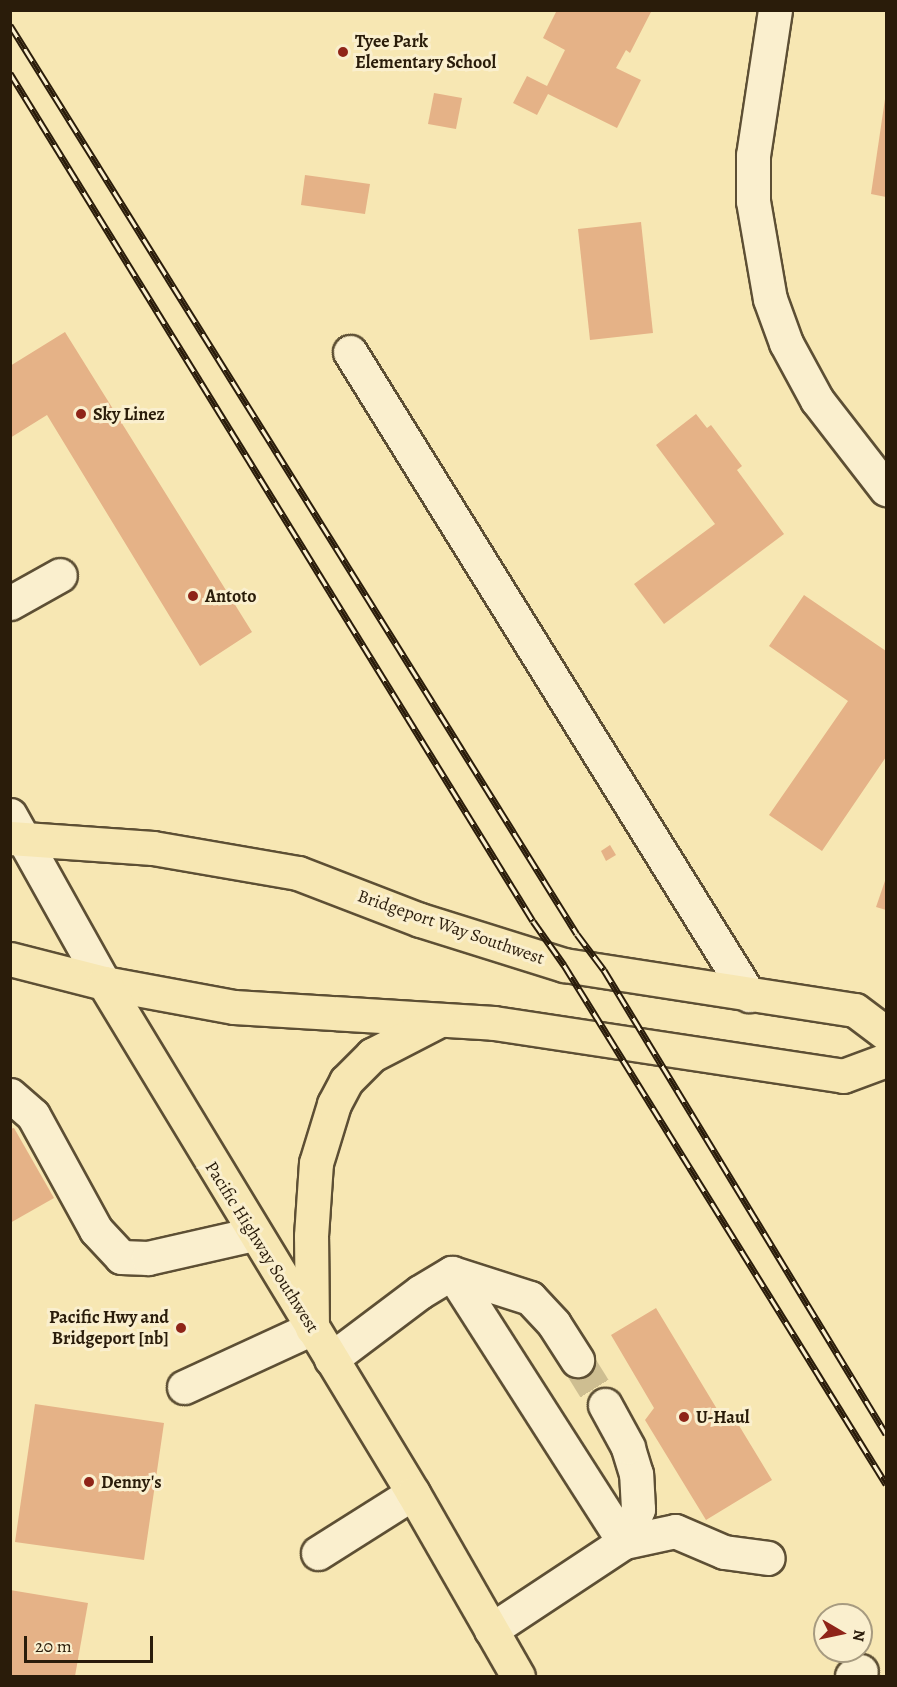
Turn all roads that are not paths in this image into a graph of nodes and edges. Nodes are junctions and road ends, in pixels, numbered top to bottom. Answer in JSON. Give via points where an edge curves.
{"nodes":[{"id":1,"x":775,"y":10,"type":"edge"},
{"id":2,"x":350,"y":352,"type":"dead end"},
{"id":3,"x":886,"y":489,"type":"edge"},
{"id":4,"x":60,"y":575,"type":"dead end"},
{"id":5,"x":10,"y":603,"type":"edge"},
{"id":6,"x":14,"y":834,"type":"edge"},
{"id":7,"x":10,"y":959,"type":"edge"},
{"id":8,"x":104,"y":983,"type":"junction"},
{"id":9,"x":749,"y":995,"type":"junction"},
{"id":10,"x":442,"y":1019,"type":"junction"},
{"id":11,"x":886,"y":1034,"type":"edge"},
{"id":12,"x":886,"y":1060,"type":"edge"},
{"id":13,"x":10,"y":1095,"type":"edge"},
{"id":14,"x":254,"y":1234,"type":"junction"},
{"id":15,"x":452,"y":1273,"type":"junction"},
{"id":16,"x":312,"y":1328,"type":"junction"},
{"id":17,"x":331,"y":1359,"type":"junction"},
{"id":18,"x":577,"y":1360,"type":"tunnel mouth"},
{"id":19,"x":184,"y":1387,"type":"dead end"},
{"id":20,"x":604,"y":1405,"type":"tunnel mouth"},
{"id":21,"x":413,"y":1493,"type":"junction"},
{"id":22,"x":624,"y":1542,"type":"junction"},
{"id":23,"x":318,"y":1553,"type":"dead end"},
{"id":24,"x":768,"y":1558,"type":"dead end"},
{"id":25,"x":491,"y":1630,"type":"junction"},
{"id":26,"x":518,"y":1677,"type":"edge"}],
"edges":[{"from":1,"to":3,"type":"street","via":[[753,155],[753,201],[770,299],[786,343],[817,400]]},
{"from":2,"to":9,"type":"street"},
{"from":4,"to":5,"type":"street"},
{"from":6,"to":8,"type":"street","name":"Pacific Highway Southwest"},
{"from":6,"to":9,"type":"main road","name":"Bridgeport Way Southwest","via":[[153,848],[298,873],[420,920],[564,965]]},
{"from":7,"to":8,"type":"main road"},
{"from":8,"to":10,"type":"main road","via":[[234,1007]]},
{"from":8,"to":14,"type":"main road","name":"Pacific Highway Southwest"},
{"from":9,"to":11,"type":"main road","name":"Bridgeport Way Southwest","via":[[855,1010]]},
{"from":10,"to":12,"type":"main road","via":[[494,1023],[843,1076]]},
{"from":10,"to":16,"type":"main road","via":[[414,1030],[372,1055],[346,1081],[334,1104],[316,1163],[311,1236]]},
{"from":13,"to":14,"type":"street","via":[[33,1115],[96,1230],[121,1257],[148,1258]]},
{"from":14,"to":16,"type":"main road","name":"Pacific Highway Southwest"},
{"from":15,"to":17,"type":"street","via":[[420,1292]]},
{"from":15,"to":18,"type":"street","via":[[530,1298],[554,1324]]},
{"from":15,"to":22,"type":"street"},
{"from":16,"to":17,"type":"main road","name":"Pacific Highway Southwest"},
{"from":16,"to":19,"type":"street"},
{"from":17,"to":21,"type":"main road","name":"Pacific Highway Southwest"},
{"from":20,"to":22,"type":"street","via":[[628,1447],[636,1474],[638,1509]]},
{"from":21,"to":23,"type":"street"},
{"from":21,"to":25,"type":"main road","name":"Pacific Highway Southwest"},
{"from":22,"to":24,"type":"street","via":[[675,1531],[724,1552]]},
{"from":22,"to":25,"type":"street"},
{"from":25,"to":26,"type":"main road","name":"Pacific Highway Southwest"}]}
